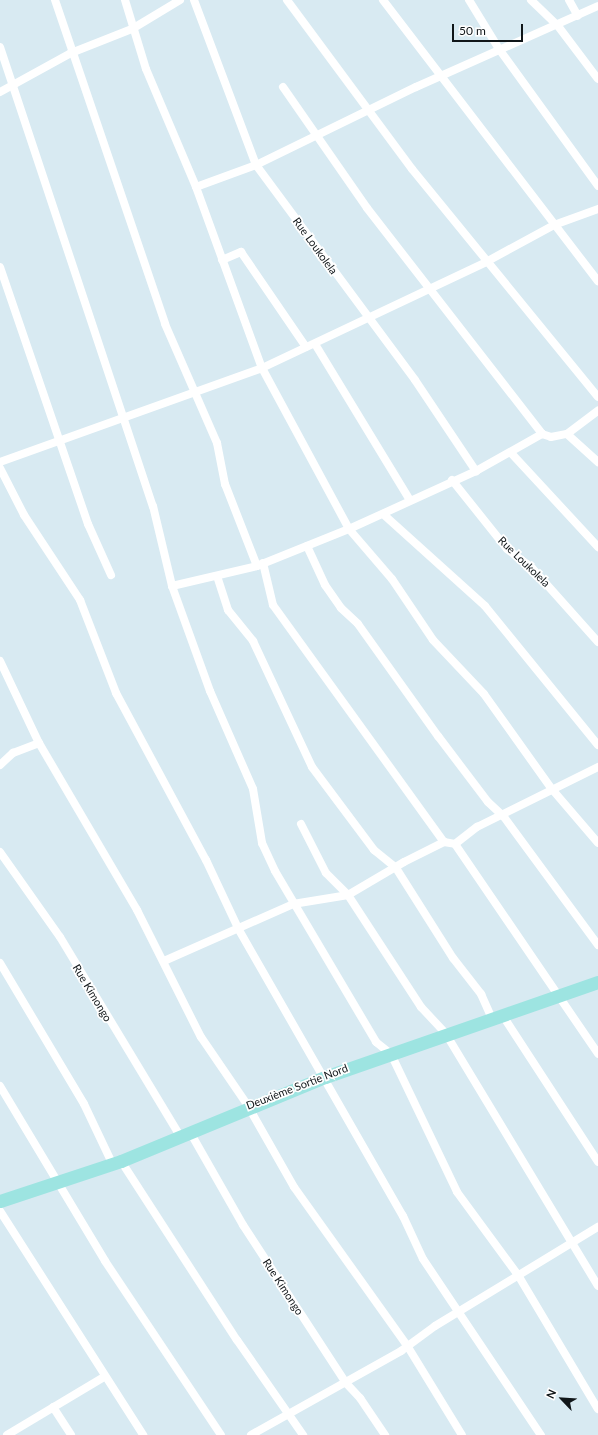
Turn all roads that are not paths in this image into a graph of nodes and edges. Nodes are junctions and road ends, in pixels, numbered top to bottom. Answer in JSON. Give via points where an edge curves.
{"nodes":[{"id":1,"x":55,"y":0,"type":"edge"},
{"id":2,"x":125,"y":0,"type":"edge"},
{"id":3,"x":180,"y":0,"type":"edge"},
{"id":4,"x":194,"y":0,"type":"edge"},
{"id":5,"x":287,"y":0,"type":"edge"},
{"id":6,"x":383,"y":0,"type":"edge"},
{"id":7,"x":470,"y":0,"type":"edge"},
{"id":8,"x":531,"y":0,"type":"edge"},
{"id":9,"x":569,"y":0,"type":"edge"},
{"id":10,"x":598,"y":6,"type":"edge"},
{"id":11,"x":578,"y":16,"type":"junction"},
{"id":12,"x":558,"y":26,"type":"junction"},
{"id":13,"x":132,"y":29,"type":"junction"},
{"id":14,"x":0,"y":47,"type":"edge"},
{"id":15,"x":499,"y":49,"type":"junction"},
{"id":16,"x":71,"y":53,"type":"junction"},
{"id":17,"x":440,"y":76,"type":"junction"},
{"id":18,"x":598,"y":79,"type":"edge"},
{"id":19,"x":14,"y":84,"type":"junction"},
{"id":20,"x":283,"y":87,"type":"dead end"},
{"id":21,"x":0,"y":92,"type":"edge"},
{"id":22,"x":369,"y":109,"type":"junction"},
{"id":23,"x":315,"y":136,"type":"junction"},
{"id":24,"x":256,"y":165,"type":"junction"},
{"id":25,"x":598,"y":186,"type":"edge"},
{"id":26,"x":196,"y":187,"type":"junction"},
{"id":27,"x":598,"y":210,"type":"edge"},
{"id":28,"x":554,"y":225,"type":"junction"},
{"id":29,"x":222,"y":260,"type":"junction"},
{"id":30,"x":486,"y":262,"type":"junction"},
{"id":31,"x":0,"y":267,"type":"edge"},
{"id":32,"x":598,"y":281,"type":"edge"},
{"id":33,"x":429,"y":290,"type":"junction"},
{"id":34,"x":370,"y":318,"type":"junction"},
{"id":35,"x":315,"y":344,"type":"junction"},
{"id":36,"x":306,"y":347,"type":"junction"},
{"id":37,"x":262,"y":368,"type":"junction"},
{"id":38,"x":198,"y":393,"type":"junction"},
{"id":39,"x":598,"y":397,"type":"edge"},
{"id":40,"x":598,"y":411,"type":"edge"},
{"id":41,"x":125,"y":420,"type":"junction"},
{"id":42,"x":542,"y":434,"type":"junction"},
{"id":43,"x":567,"y":434,"type":"junction"},
{"id":44,"x":62,"y":441,"type":"junction"},
{"id":45,"x":512,"y":454,"type":"junction"},
{"id":46,"x":0,"y":462,"type":"edge"},
{"id":47,"x":598,"y":462,"type":"edge"},
{"id":48,"x":0,"y":468,"type":"edge"},
{"id":49,"x":476,"y":471,"type":"junction"},
{"id":50,"x":452,"y":480,"type":"junction"},
{"id":51,"x":410,"y":500,"type":"junction"},
{"id":52,"x":383,"y":514,"type":"junction"},
{"id":53,"x":349,"y":529,"type":"junction"},
{"id":54,"x":307,"y":546,"type":"junction"},
{"id":55,"x":598,"y":547,"type":"edge"},
{"id":56,"x":260,"y":565,"type":"junction"},
{"id":57,"x":111,"y":575,"type":"dead end"},
{"id":58,"x":217,"y":576,"type":"junction"},
{"id":59,"x":172,"y":586,"type":"junction"},
{"id":60,"x":598,"y":642,"type":"edge"},
{"id":61,"x":0,"y":661,"type":"edge"},
{"id":62,"x":39,"y":743,"type":"junction"},
{"id":63,"x":598,"y":745,"type":"edge"},
{"id":64,"x":0,"y":765,"type":"edge"},
{"id":65,"x":598,"y":767,"type":"edge"},
{"id":66,"x":552,"y":788,"type":"junction"},
{"id":67,"x":504,"y":816,"type":"junction"},
{"id":68,"x":301,"y":824,"type":"dead end"},
{"id":69,"x":444,"y":842,"type":"junction"},
{"id":70,"x":598,"y":843,"type":"edge"},
{"id":71,"x":455,"y":844,"type":"junction"},
{"id":72,"x":0,"y":852,"type":"edge"},
{"id":73,"x":396,"y":868,"type":"junction"},
{"id":74,"x":348,"y":894,"type":"junction"},
{"id":75,"x":293,"y":904,"type":"junction"},
{"id":76,"x":238,"y":930,"type":"junction"},
{"id":77,"x":598,"y":945,"type":"edge"},
{"id":78,"x":164,"y":961,"type":"junction"},
{"id":79,"x":0,"y":963,"type":"edge"},
{"id":80,"x":598,"y":982,"type":"edge"},
{"id":81,"x":559,"y":996,"type":"junction"},
{"id":82,"x":498,"y":1017,"type":"junction"},
{"id":83,"x":446,"y":1034,"type":"junction"},
{"id":84,"x":391,"y":1054,"type":"junction"},
{"id":85,"x":598,"y":1054,"type":"edge"},
{"id":86,"x":325,"y":1077,"type":"junction"},
{"id":87,"x":0,"y":1086,"type":"edge"},
{"id":88,"x":248,"y":1106,"type":"junction"},
{"id":89,"x":185,"y":1134,"type":"junction"},
{"id":90,"x":116,"y":1162,"type":"junction"},
{"id":91,"x":598,"y":1162,"type":"edge"},
{"id":92,"x":58,"y":1183,"type":"junction"},
{"id":93,"x":0,"y":1201,"type":"edge"},
{"id":94,"x":0,"y":1211,"type":"edge"},
{"id":95,"x":598,"y":1227,"type":"edge"},
{"id":96,"x":571,"y":1243,"type":"junction"},
{"id":97,"x":518,"y":1275,"type":"junction"},
{"id":98,"x":598,"y":1286,"type":"edge"},
{"id":99,"x":460,"y":1310,"type":"junction"},
{"id":100,"x":408,"y":1347,"type":"junction"},
{"id":101,"x":104,"y":1377,"type":"junction"},
{"id":102,"x":346,"y":1383,"type":"junction"},
{"id":103,"x":53,"y":1407,"type":"junction"},
{"id":104,"x":598,"y":1409,"type":"edge"},
{"id":105,"x":288,"y":1417,"type":"junction"},
{"id":106,"x":7,"y":1435,"type":"edge"},
{"id":107,"x":71,"y":1435,"type":"edge"},
{"id":108,"x":143,"y":1435,"type":"edge"},
{"id":109,"x":221,"y":1435,"type":"edge"},
{"id":110,"x":251,"y":1435,"type":"edge"},
{"id":111,"x":303,"y":1435,"type":"edge"},
{"id":112,"x":385,"y":1435,"type":"edge"},
{"id":113,"x":462,"y":1435,"type":"edge"},
{"id":114,"x":541,"y":1435,"type":"edge"}],
"edges":[{"from":1,"to":16,"type":"street"},
{"from":2,"to":13,"type":"street"},
{"from":3,"to":13,"type":"street"},
{"from":4,"to":24,"type":"street","name":"Rue Loukolela","via":[[231,91]]},
{"from":5,"to":22,"type":"street"},
{"from":6,"to":17,"type":"street"},
{"from":7,"to":15,"type":"street"},
{"from":8,"to":12,"type":"street"},
{"from":9,"to":11,"type":"street"},
{"from":10,"to":11,"type":"street"},
{"from":11,"to":12,"type":"street"},
{"from":12,"to":15,"type":"street"},
{"from":12,"to":18,"type":"street"},
{"from":13,"to":16,"type":"street"},
{"from":13,"to":26,"type":"street"},
{"from":14,"to":19,"type":"street"},
{"from":15,"to":17,"type":"street"},
{"from":15,"to":25,"type":"street"},
{"from":16,"to":19,"type":"street"},
{"from":16,"to":38,"type":"street","via":[[141,244],[165,324]]},
{"from":17,"to":22,"type":"street"},
{"from":17,"to":28,"type":"street"},
{"from":19,"to":21,"type":"street"},
{"from":19,"to":41,"type":"street"},
{"from":20,"to":23,"type":"street"},
{"from":22,"to":23,"type":"street"},
{"from":22,"to":30,"type":"street"},
{"from":23,"to":24,"type":"street"},
{"from":23,"to":33,"type":"street"},
{"from":24,"to":26,"type":"street"},
{"from":24,"to":34,"type":"street","name":"Rue Loukolela"},
{"from":26,"to":29,"type":"street"},
{"from":27,"to":28,"type":"street"},
{"from":28,"to":30,"type":"street"},
{"from":28,"to":32,"type":"street"},
{"from":29,"to":36,"type":"street","via":[[241,252]]},
{"from":29,"to":37,"type":"street"},
{"from":30,"to":33,"type":"street"},
{"from":30,"to":39,"type":"street"},
{"from":31,"to":44,"type":"street"},
{"from":33,"to":34,"type":"street"},
{"from":33,"to":42,"type":"street"},
{"from":34,"to":35,"type":"street"},
{"from":34,"to":49,"type":"street","name":"Rue Loukolela"},
{"from":35,"to":36,"type":"street"},
{"from":35,"to":51,"type":"street"},
{"from":36,"to":37,"type":"street"},
{"from":37,"to":38,"type":"street"},
{"from":37,"to":53,"type":"street"},
{"from":38,"to":41,"type":"street"},
{"from":38,"to":56,"type":"street","via":[[217,443],[225,484]]},
{"from":40,"to":43,"type":"street"},
{"from":41,"to":44,"type":"street"},
{"from":41,"to":59,"type":"street","via":[[153,506]]},
{"from":42,"to":43,"type":"street","via":[[551,437]]},
{"from":42,"to":45,"type":"street"},
{"from":43,"to":47,"type":"street"},
{"from":44,"to":46,"type":"street"},
{"from":44,"to":57,"type":"street","via":[[88,524]]},
{"from":45,"to":49,"type":"street"},
{"from":45,"to":55,"type":"street"},
{"from":48,"to":76,"type":"street","via":[[24,515],[80,600],[116,693],[206,860]]},
{"from":49,"to":50,"type":"street"},
{"from":50,"to":51,"type":"street"},
{"from":50,"to":60,"type":"street","name":"Rue Loukolela","via":[[507,548],[532,568]]},
{"from":51,"to":52,"type":"street"},
{"from":52,"to":53,"type":"street"},
{"from":52,"to":63,"type":"street","via":[[485,606]]},
{"from":53,"to":54,"type":"street"},
{"from":53,"to":66,"type":"street","via":[[392,579],[433,640],[484,694]]},
{"from":54,"to":56,"type":"street"},
{"from":54,"to":67,"type":"street","via":[[325,585],[341,608],[358,624],[488,802]]},
{"from":56,"to":58,"type":"street"},
{"from":56,"to":69,"type":"street","via":[[273,605]]},
{"from":58,"to":59,"type":"street"},
{"from":58,"to":73,"type":"street","via":[[228,610],[253,641],[312,767],[374,850]]},
{"from":59,"to":75,"type":"street","via":[[210,691],[253,789],[262,843]]},
{"from":61,"to":62,"type":"street"},
{"from":62,"to":64,"type":"street","via":[[13,753]]},
{"from":62,"to":78,"type":"street"},
{"from":65,"to":66,"type":"street"},
{"from":66,"to":67,"type":"street"},
{"from":66,"to":70,"type":"street"},
{"from":67,"to":71,"type":"street","via":[[477,827]]},
{"from":67,"to":77,"type":"street"},
{"from":68,"to":74,"type":"street","via":[[326,873]]},
{"from":69,"to":71,"type":"street"},
{"from":69,"to":73,"type":"street"},
{"from":71,"to":81,"type":"street"},
{"from":72,"to":89,"type":"street","name":"Rue Kimongo","via":[[60,937]]},
{"from":73,"to":74,"type":"street"},
{"from":73,"to":82,"type":"street","via":[[453,958]]},
{"from":74,"to":75,"type":"street"},
{"from":74,"to":83,"type":"street","via":[[421,1007]]},
{"from":75,"to":76,"type":"street"},
{"from":75,"to":84,"type":"street","via":[[376,1042]]},
{"from":76,"to":78,"type":"street"},
{"from":76,"to":86,"type":"street"},
{"from":78,"to":88,"type":"street","via":[[201,1038]]},
{"from":79,"to":90,"type":"street"},
{"from":80,"to":81,"type":"main road","name":"Deuxième Sortie Nord"},
{"from":81,"to":82,"type":"main road","name":"Deuxième Sortie Nord"},
{"from":81,"to":85,"type":"street"},
{"from":82,"to":83,"type":"main road","name":"Deuxième Sortie Nord"},
{"from":82,"to":91,"type":"street"},
{"from":83,"to":84,"type":"main road","name":"Deuxième Sortie Nord"},
{"from":83,"to":96,"type":"street"},
{"from":84,"to":86,"type":"main road","name":"Deuxième Sortie Nord"},
{"from":84,"to":97,"type":"street","via":[[457,1192]]},
{"from":86,"to":88,"type":"main road","name":"Deuxième Sortie Nord"},
{"from":86,"to":99,"type":"street","via":[[423,1259]]},
{"from":87,"to":92,"type":"street"},
{"from":88,"to":89,"type":"main road","name":"Deuxième Sortie Nord"},
{"from":88,"to":100,"type":"street","via":[[303,1201]]},
{"from":89,"to":90,"type":"main road","name":"Deuxième Sortie Nord"},
{"from":89,"to":102,"type":"street","name":"Rue Kimongo"},
{"from":90,"to":92,"type":"main road","name":"Deuxième Sortie Nord"},
{"from":90,"to":105,"type":"street"},
{"from":92,"to":93,"type":"main road","name":"Deuxième Sortie Nord"},
{"from":92,"to":109,"type":"street"},
{"from":94,"to":101,"type":"street"},
{"from":95,"to":96,"type":"street"},
{"from":96,"to":97,"type":"street"},
{"from":96,"to":98,"type":"street"},
{"from":97,"to":99,"type":"street"},
{"from":97,"to":104,"type":"street"},
{"from":99,"to":100,"type":"street"},
{"from":99,"to":114,"type":"street"},
{"from":100,"to":102,"type":"street"},
{"from":100,"to":113,"type":"street"},
{"from":101,"to":103,"type":"street"},
{"from":101,"to":108,"type":"street"},
{"from":102,"to":105,"type":"street"},
{"from":102,"to":112,"type":"street","name":"Rue Kimongo","via":[[360,1398]]},
{"from":103,"to":106,"type":"street"},
{"from":103,"to":107,"type":"street"},
{"from":105,"to":110,"type":"street"},
{"from":105,"to":111,"type":"street"}]}
